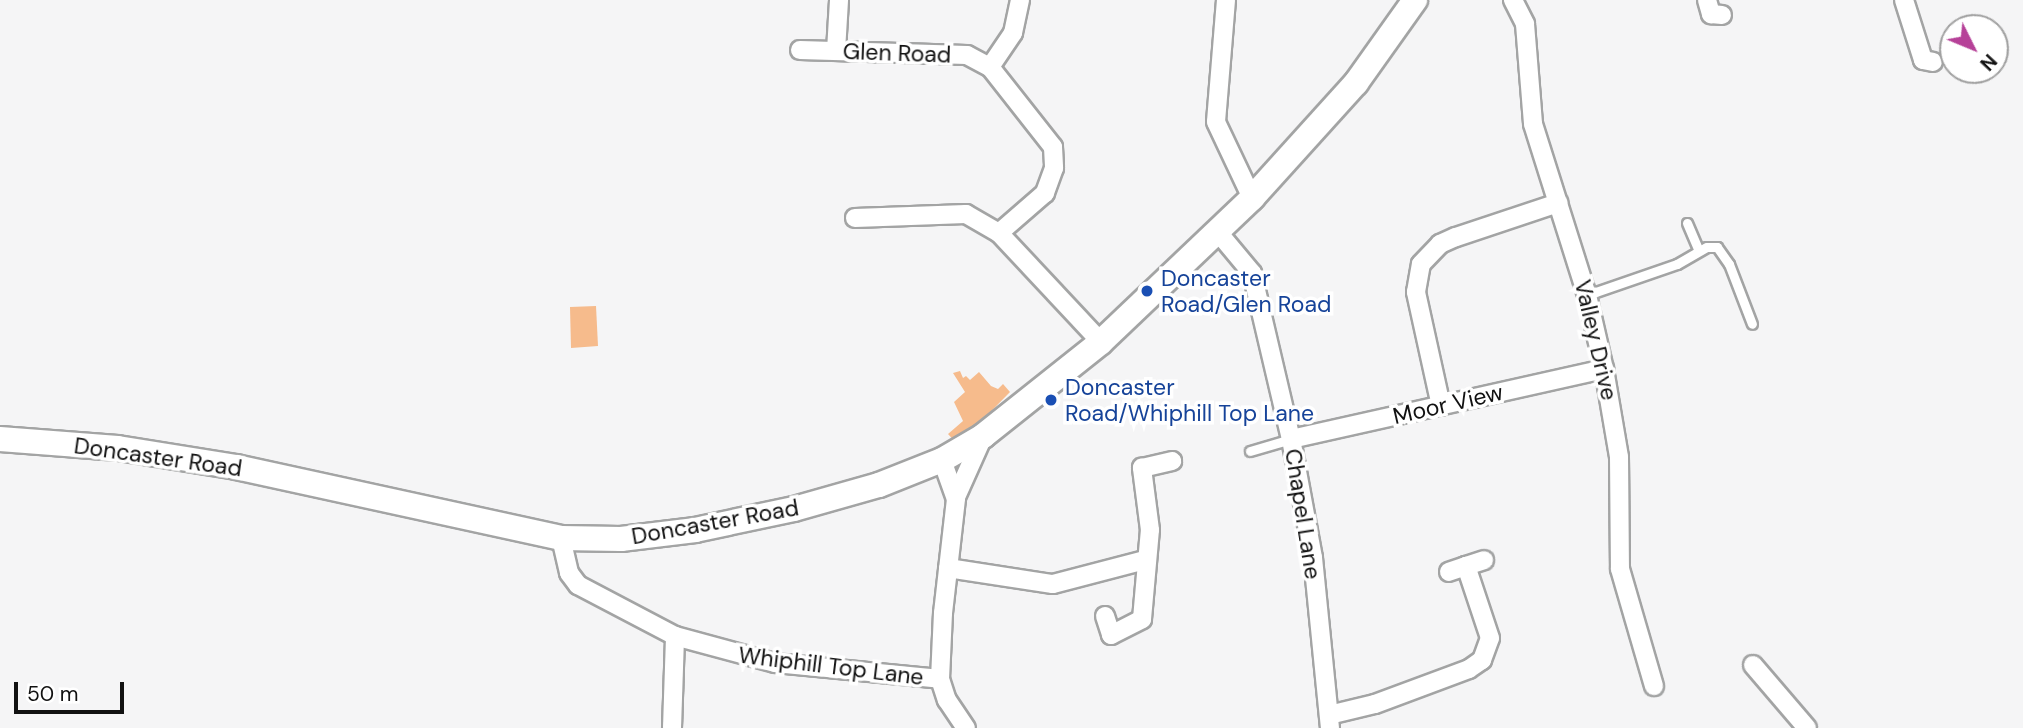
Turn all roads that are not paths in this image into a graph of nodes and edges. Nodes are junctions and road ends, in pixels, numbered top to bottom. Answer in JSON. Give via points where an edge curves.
{"nodes":[{"id":1,"x":839,"y":0,"type":"edge"},
{"id":2,"x":1020,"y":0,"type":"edge"},
{"id":3,"x":1226,"y":0,"type":"edge"},
{"id":4,"x":1904,"y":0,"type":"edge"},
{"id":5,"x":1515,"y":1,"type":"edge"},
{"id":6,"x":1410,"y":6,"type":"edge"},
{"id":7,"x":800,"y":50,"type":"dead end"},
{"id":8,"x":836,"y":51,"type":"junction"},
{"id":9,"x":1924,"y":63,"type":"dead end"},
{"id":10,"x":990,"y":67,"type":"junction"},
{"id":11,"x":1252,"y":198,"type":"junction"},
{"id":12,"x":1558,"y":203,"type":"junction"},
{"id":13,"x":855,"y":218,"type":"dead end"},
{"id":14,"x":1687,"y":223,"type":"dead end"},
{"id":15,"x":1217,"y":232,"type":"junction"},
{"id":16,"x":999,"y":233,"type":"junction"},
{"id":17,"x":1699,"y":251,"type":"junction"},
{"id":18,"x":1587,"y":295,"type":"junction"},
{"id":19,"x":1752,"y":324,"type":"dead end"},
{"id":20,"x":1101,"y":342,"type":"junction"},
{"id":21,"x":1604,"y":369,"type":"junction"},
{"id":22,"x":1441,"y":406,"type":"junction"},
{"id":23,"x":983,"y":436,"type":"junction"},
{"id":24,"x":0,"y":439,"type":"edge"},
{"id":25,"x":1291,"y":439,"type":"junction"},
{"id":26,"x":1250,"y":451,"type":"dead end"},
{"id":27,"x":942,"y":460,"type":"junction"},
{"id":28,"x":1171,"y":461,"type":"dead end"},
{"id":29,"x":956,"y":498,"type":"junction"},
{"id":30,"x":561,"y":538,"type":"junction"},
{"id":31,"x":1145,"y":560,"type":"junction"},
{"id":32,"x":1484,"y":560,"type":"dead end"},
{"id":33,"x":948,"y":568,"type":"junction"},
{"id":34,"x":1105,"y":616,"type":"dead end"},
{"id":35,"x":675,"y":636,"type":"junction"},
{"id":36,"x":1753,"y":665,"type":"dead end"},
{"id":37,"x":1656,"y":676,"type":"dead end"},
{"id":38,"x":940,"y":679,"type":"junction"},
{"id":39,"x":1329,"y":721,"type":"edge"},
{"id":40,"x":672,"y":728,"type":"edge"},
{"id":41,"x":967,"y":728,"type":"edge"},
{"id":42,"x":1807,"y":728,"type":"edge"}],
"edges":[{"from":1,"to":8,"type":"street"},
{"from":2,"to":10,"type":"street","via":[[1013,33]]},
{"from":3,"to":11,"type":"street","via":[[1216,122]]},
{"from":4,"to":9,"type":"street"},
{"from":5,"to":12,"type":"street","name":"Valley Drive","via":[[1525,24],[1533,124]]},
{"from":6,"to":11,"type":"main road","name":"Doncaster Road","via":[[1356,83]]},
{"from":7,"to":8,"type":"street","name":"Glen Road"},
{"from":8,"to":10,"type":"street","name":"Glen Road","via":[[967,55]]},
{"from":10,"to":16,"type":"street","via":[[1053,147],[1054,168],[1045,193]]},
{"from":11,"to":15,"type":"main road","name":"Doncaster Road"},
{"from":12,"to":18,"type":"street","name":"Valley Drive"},
{"from":12,"to":22,"type":"street","via":[[1440,244],[1421,264],[1416,292]]},
{"from":13,"to":16,"type":"street","via":[[966,214]]},
{"from":14,"to":17,"type":"lane"},
{"from":15,"to":20,"type":"main road","name":"Doncaster Road"},
{"from":15,"to":25,"type":"street","name":"Chapel Lane","via":[[1252,273]]},
{"from":16,"to":20,"type":"street"},
{"from":17,"to":18,"type":"lane","via":[[1677,264]]},
{"from":17,"to":19,"type":"lane","via":[[1717,247],[1724,254]]},
{"from":18,"to":21,"type":"street","name":"Valley Drive"},
{"from":20,"to":23,"type":"main road","name":"Doncaster Road"},
{"from":21,"to":22,"type":"street","name":"Moor View"},
{"from":21,"to":37,"type":"street","name":"Valley Drive","via":[[1619,457],[1619,560]]},
{"from":22,"to":25,"type":"street","name":"Moor View"},
{"from":23,"to":27,"type":"main road","name":"Doncaster Road"},
{"from":23,"to":29,"type":"street"},
{"from":24,"to":30,"type":"main road","name":"Doncaster Road","via":[[118,448],[236,467]]},
{"from":25,"to":26,"type":"lane"},
{"from":25,"to":39,"type":"street","name":"Chapel Lane","via":[[1313,558]]},
{"from":27,"to":29,"type":"street","name":"Whiphill Top Lane"},
{"from":27,"to":30,"type":"main road","name":"Doncaster Road","via":[[879,485],[737,522],[621,539]]},
{"from":28,"to":31,"type":"street","via":[[1141,463],[1150,517]]},
{"from":29,"to":33,"type":"street","name":"Whiphill Top Lane"},
{"from":30,"to":35,"type":"street","name":"Whiphill Top Lane","via":[[569,573],[578,585]]},
{"from":31,"to":33,"type":"street","via":[[1052,584]]},
{"from":31,"to":34,"type":"street","via":[[1142,619],[1114,643]]},
{"from":32,"to":39,"type":"street","via":[[1457,569],[1490,638],[1482,660],[1469,669]]},
{"from":33,"to":38,"type":"street","name":"Whiphill Top Lane"},
{"from":35,"to":38,"type":"street","name":"Whiphill Top Lane","via":[[775,663]]},
{"from":35,"to":40,"type":"street"},
{"from":36,"to":42,"type":"street","via":[[1768,691]]},
{"from":38,"to":41,"type":"street","name":"Whiphill Top Lane","via":[[947,700]]}]}
